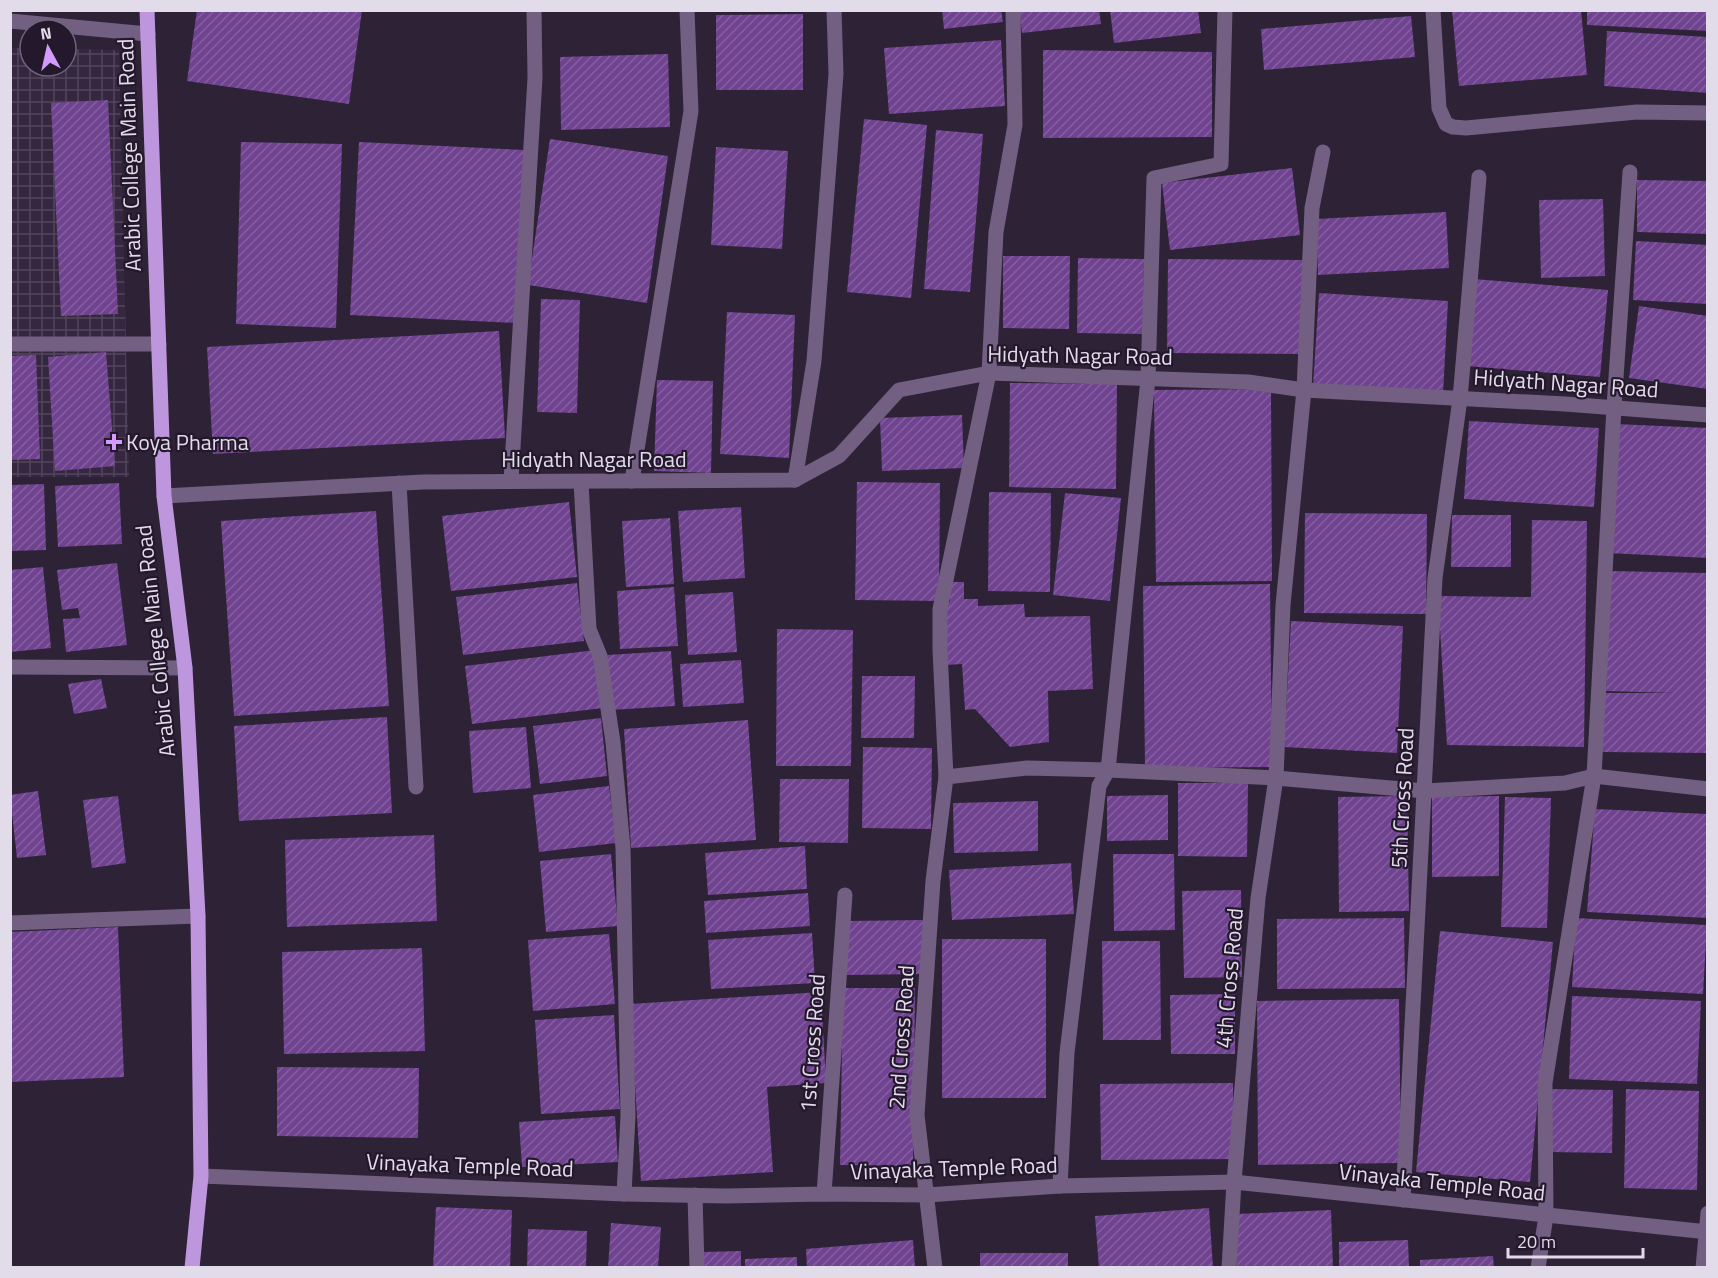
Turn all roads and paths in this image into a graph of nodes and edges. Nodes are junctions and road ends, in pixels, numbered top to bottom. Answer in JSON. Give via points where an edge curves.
{"nodes":[{"id":1,"x":147,"y":10,"type":"edge"},
{"id":2,"x":534,"y":10,"type":"edge"},
{"id":3,"x":687,"y":10,"type":"edge"},
{"id":4,"x":834,"y":10,"type":"edge"},
{"id":5,"x":1013,"y":10,"type":"edge"},
{"id":6,"x":1225,"y":10,"type":"edge"},
{"id":7,"x":1433,"y":10,"type":"edge"},
{"id":8,"x":10,"y":21,"type":"edge"},
{"id":9,"x":148,"y":34,"type":"junction"},
{"id":10,"x":1707,"y":112,"type":"edge"},
{"id":11,"x":1323,"y":152,"type":"dead end"},
{"id":12,"x":1630,"y":172,"type":"dead end"},
{"id":13,"x":1479,"y":177,"type":"dead end"},
{"id":14,"x":10,"y":344,"type":"edge"},
{"id":15,"x":159,"y":344,"type":"junction"},
{"id":16,"x":989,"y":373,"type":"junction"},
{"id":17,"x":1148,"y":379,"type":"junction"},
{"id":18,"x":1304,"y":390,"type":"junction"},
{"id":19,"x":1460,"y":399,"type":"junction"},
{"id":20,"x":1614,"y":407,"type":"junction"},
{"id":21,"x":1707,"y":415,"type":"edge"},
{"id":22,"x":795,"y":480,"type":"junction"},
{"id":23,"x":511,"y":481,"type":"junction"},
{"id":24,"x":632,"y":481,"type":"junction"},
{"id":25,"x":581,"y":482,"type":"junction"},
{"id":26,"x":399,"y":483,"type":"junction"},
{"id":27,"x":164,"y":496,"type":"junction"},
{"id":28,"x":10,"y":668,"type":"edge"},
{"id":29,"x":185,"y":668,"type":"junction"},
{"id":30,"x":1108,"y":770,"type":"junction"},
{"id":31,"x":1594,"y":776,"type":"junction"},
{"id":32,"x":946,"y":777,"type":"junction"},
{"id":33,"x":1276,"y":778,"type":"junction"},
{"id":34,"x":416,"y":787,"type":"dead end"},
{"id":35,"x":1707,"y":789,"type":"edge"},
{"id":36,"x":1425,"y":791,"type":"junction"},
{"id":37,"x":845,"y":895,"type":"dead end"},
{"id":38,"x":198,"y":916,"type":"junction"},
{"id":39,"x":10,"y":923,"type":"edge"},
{"id":40,"x":201,"y":1176,"type":"junction"},
{"id":41,"x":1234,"y":1182,"type":"junction"},
{"id":42,"x":1060,"y":1186,"type":"junction"},
{"id":43,"x":624,"y":1194,"type":"junction"},
{"id":44,"x":824,"y":1194,"type":"junction"},
{"id":45,"x":695,"y":1195,"type":"junction"},
{"id":46,"x":927,"y":1195,"type":"junction"},
{"id":47,"x":1402,"y":1200,"type":"junction"},
{"id":48,"x":1707,"y":1213,"type":"edge"},
{"id":49,"x":1546,"y":1216,"type":"junction"},
{"id":50,"x":1707,"y":1232,"type":"edge"},
{"id":51,"x":192,"y":1268,"type":"edge"},
{"id":52,"x":697,"y":1268,"type":"edge"},
{"id":53,"x":935,"y":1268,"type":"edge"},
{"id":54,"x":1229,"y":1268,"type":"edge"},
{"id":55,"x":1538,"y":1268,"type":"edge"},
{"id":56,"x":1703,"y":1268,"type":"edge"}],
"edges":[{"from":1,"to":9,"type":"main road","name":"Arabic College Main Road"},
{"from":2,"to":23,"type":"street","via":[[535,78]]},
{"from":3,"to":24,"type":"street","via":[[691,111]]},
{"from":4,"to":22,"type":"street","via":[[836,74],[814,361]]},
{"from":5,"to":16,"type":"street","name":"2nd Cross Road","via":[[1016,125],[996,232]]},
{"from":6,"to":17,"type":"street","via":[[1221,165],[1154,178]]},
{"from":7,"to":10,"type":"street","via":[[1439,108],[1446,124],[1454,127],[1637,112]]},
{"from":8,"to":9,"type":"street"},
{"from":9,"to":15,"type":"main road","name":"Arabic College Main Road"},
{"from":11,"to":18,"type":"street","name":"4th Cross Road","via":[[1312,208]]},
{"from":12,"to":20,"type":"street"},
{"from":13,"to":19,"type":"street","name":"5th Cross Road"},
{"from":14,"to":15,"type":"street"},
{"from":15,"to":27,"type":"main road","name":"Arabic College Main Road"},
{"from":16,"to":17,"type":"street","name":"Hidyath Nagar Road"},
{"from":16,"to":22,"type":"street","name":"Hidyath Nagar Road","via":[[899,390],[839,456]]},
{"from":16,"to":32,"type":"street","name":"2nd Cross Road","via":[[940,609]]},
{"from":17,"to":18,"type":"street","name":"Hidyath Nagar Road","via":[[1248,382]]},
{"from":17,"to":30,"type":"street"},
{"from":18,"to":19,"type":"street","name":"Hidyath Nagar Road"},
{"from":18,"to":33,"type":"street","name":"4th Cross Road","via":[[1282,605]]},
{"from":19,"to":20,"type":"street","name":"Hidyath Nagar Road"},
{"from":19,"to":36,"type":"street","name":"5th Cross Road","via":[[1435,578]]},
{"from":20,"to":21,"type":"street","name":"Hidyath Nagar Road"},
{"from":20,"to":31,"type":"street"},
{"from":22,"to":24,"type":"street","name":"Hidyath Nagar Road"},
{"from":23,"to":25,"type":"street","name":"Hidyath Nagar Road"},
{"from":23,"to":26,"type":"street","name":"Hidyath Nagar Road"},
{"from":24,"to":25,"type":"street","name":"Hidyath Nagar Road"},
{"from":25,"to":43,"type":"street","via":[[590,629],[602,667],[623,848],[628,1116]]},
{"from":26,"to":27,"type":"street","name":"Hidyath Nagar Road"},
{"from":26,"to":34,"type":"street"},
{"from":27,"to":29,"type":"main road","name":"Arabic College Main Road"},
{"from":28,"to":29,"type":"street"},
{"from":29,"to":38,"type":"main road","name":"Arabic College Main Road"},
{"from":30,"to":32,"type":"street","via":[[1027,768]]},
{"from":30,"to":33,"type":"street"},
{"from":30,"to":42,"type":"street","via":[[1099,786],[1067,1053]]},
{"from":31,"to":35,"type":"street"},
{"from":31,"to":36,"type":"street","via":[[1565,783]]},
{"from":31,"to":49,"type":"street","via":[[1545,1083]]},
{"from":32,"to":46,"type":"street","name":"2nd Cross Road","via":[[933,881],[917,1115]]},
{"from":33,"to":36,"type":"street"},
{"from":33,"to":41,"type":"street","name":"4th Cross Road","via":[[1258,898]]},
{"from":36,"to":47,"type":"street","name":"5th Cross Road"},
{"from":37,"to":44,"type":"street","name":"1st Cross Road"},
{"from":38,"to":39,"type":"street"},
{"from":38,"to":40,"type":"main road","name":"Arabic College Main Road"},
{"from":40,"to":43,"type":"street","name":"Vinayaka Temple Road"},
{"from":40,"to":51,"type":"main road","name":"Arabic College Main Road"},
{"from":41,"to":42,"type":"street","name":"Vinayaka Temple Road"},
{"from":41,"to":47,"type":"street","name":"Vinayaka Temple Road"},
{"from":41,"to":54,"type":"street","name":"4th Cross Road"},
{"from":42,"to":46,"type":"street","name":"Vinayaka Temple Road"},
{"from":43,"to":45,"type":"street","name":"Vinayaka Temple Road"},
{"from":44,"to":45,"type":"street","name":"Vinayaka Temple Road"},
{"from":44,"to":46,"type":"street","name":"Vinayaka Temple Road"},
{"from":45,"to":52,"type":"street"},
{"from":46,"to":53,"type":"street","name":"2nd Cross Road"},
{"from":47,"to":49,"type":"street","name":"Vinayaka Temple Road"},
{"from":48,"to":50,"type":"street"},
{"from":49,"to":50,"type":"street","name":"Vinayaka Temple Road"},
{"from":49,"to":55,"type":"street"},
{"from":50,"to":56,"type":"street"}]}
